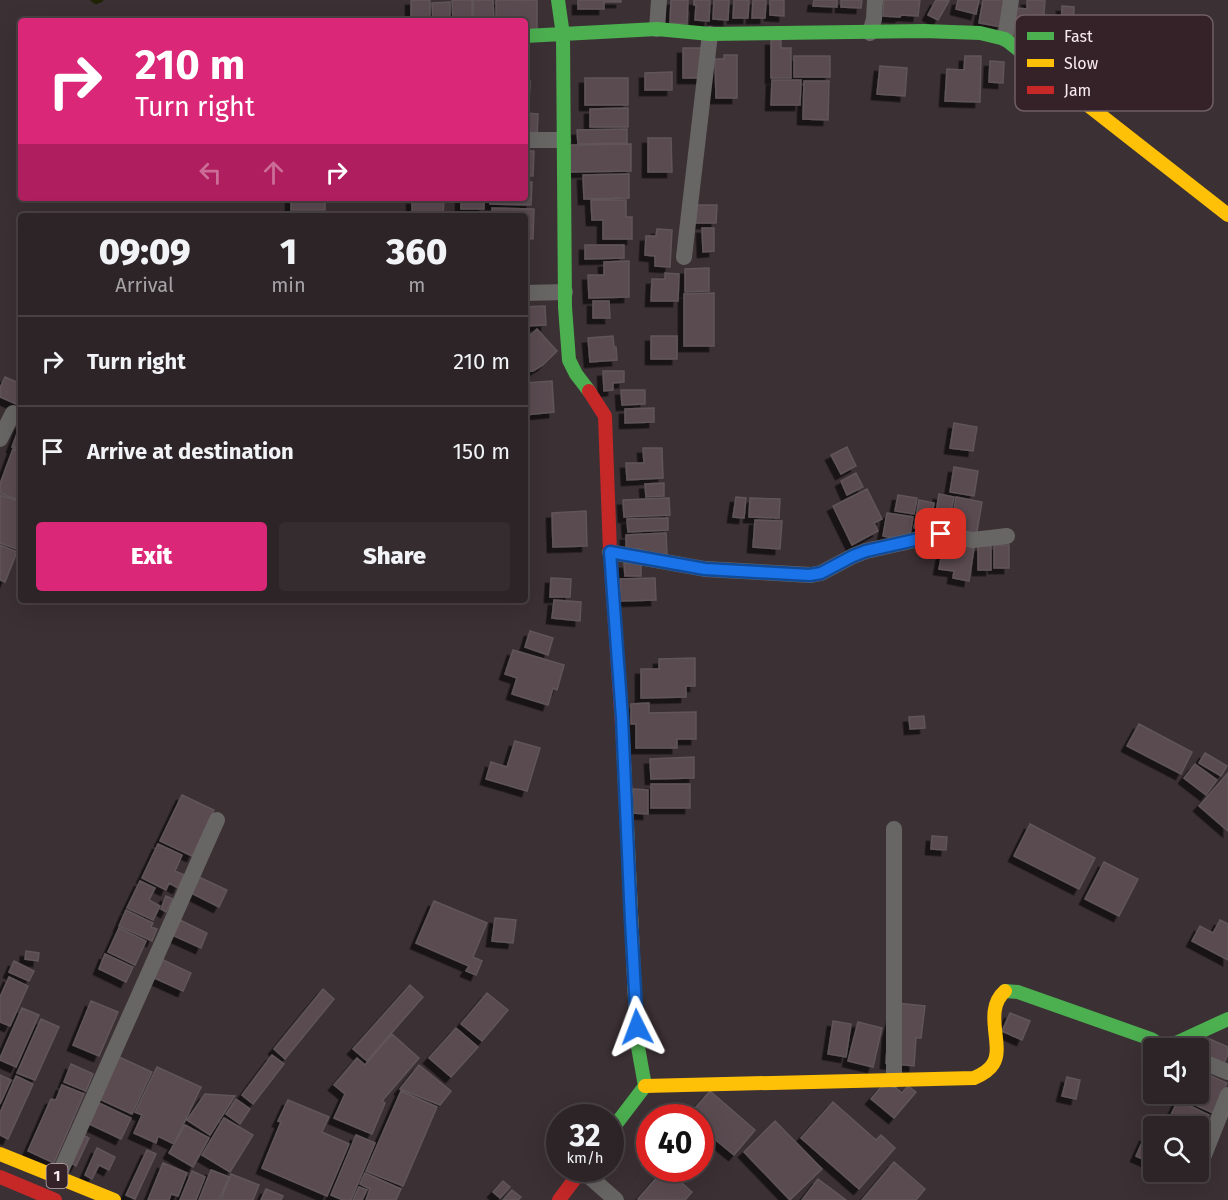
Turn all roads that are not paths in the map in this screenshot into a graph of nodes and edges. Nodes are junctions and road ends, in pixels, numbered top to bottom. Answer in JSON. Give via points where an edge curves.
{"nodes":[{"id":1,"x":558,"y":0,"type":"edge"},
{"id":2,"x":658,"y":0,"type":"edge"},
{"id":3,"x":875,"y":0,"type":"edge"},
{"id":4,"x":1011,"y":0,"type":"edge"},
{"id":5,"x":657,"y":29,"type":"junction"},
{"id":6,"x":870,"y":33,"type":"junction"},
{"id":7,"x":710,"y":34,"type":"junction"},
{"id":8,"x":563,"y":35,"type":"junction"},
{"id":9,"x":528,"y":36,"type":"edge"},
{"id":10,"x":1005,"y":39,"type":"junction"},
{"id":11,"x":1015,"y":47,"type":"edge"},
{"id":12,"x":1097,"y":111,"type":"edge"},
{"id":13,"x":528,"y":140,"type":"edge"},
{"id":14,"x":563,"y":140,"type":"junction"},
{"id":15,"x":1228,"y":214,"type":"edge"},
{"id":16,"x":684,"y":257,"type":"dead end"},
{"id":17,"x":565,"y":292,"type":"junction"},
{"id":18,"x":528,"y":293,"type":"edge"},
{"id":19,"x":13,"y":413,"type":"dead end"},
{"id":20,"x":0,"y":439,"type":"edge"},
{"id":21,"x":1007,"y":536,"type":"dead end"},
{"id":22,"x":610,"y":552,"type":"junction"},
{"id":23,"x":217,"y":820,"type":"dead end"},
{"id":24,"x":894,"y":829,"type":"dead end"},
{"id":25,"x":1228,"y":1019,"type":"edge"},
{"id":26,"x":1147,"y":1038,"type":"edge"},
{"id":27,"x":1187,"y":1038,"type":"edge"},
{"id":28,"x":1209,"y":1064,"type":"edge"},
{"id":29,"x":1228,"y":1072,"type":"edge"},
{"id":30,"x":894,"y":1080,"type":"junction"},
{"id":31,"x":645,"y":1086,"type":"junction"},
{"id":32,"x":1228,"y":1095,"type":"edge"},
{"id":33,"x":624,"y":1114,"type":"edge"},
{"id":34,"x":1209,"y":1142,"type":"edge"},
{"id":35,"x":0,"y":1154,"type":"edge"},
{"id":36,"x":0,"y":1177,"type":"edge"},
{"id":37,"x":58,"y":1177,"type":"junction"},
{"id":38,"x":573,"y":1182,"type":"edge"},
{"id":39,"x":597,"y":1182,"type":"edge"},
{"id":40,"x":55,"y":1200,"type":"edge"},
{"id":41,"x":114,"y":1200,"type":"edge"},
{"id":42,"x":559,"y":1200,"type":"edge"},
{"id":43,"x":616,"y":1200,"type":"edge"}],
"edges":[{"from":1,"to":8,"type":"main road"},
{"from":2,"to":5,"type":"street"},
{"from":3,"to":6,"type":"street"},
{"from":4,"to":10,"type":"street"},
{"from":5,"to":7,"type":"main road"},
{"from":5,"to":8,"type":"main road"},
{"from":6,"to":7,"type":"main road"},
{"from":6,"to":10,"type":"main road","via":[[980,33]]},
{"from":7,"to":16,"type":"street"},
{"from":8,"to":9,"type":"main road"},
{"from":8,"to":14,"type":"main road"},
{"from":10,"to":11,"type":"main road"},
{"from":12,"to":15,"type":"main road"},
{"from":13,"to":14,"type":"street"},
{"from":14,"to":17,"type":"main road"},
{"from":17,"to":18,"type":"street"},
{"from":17,"to":22,"type":"main road","via":[[569,360],[604,416]]},
{"from":19,"to":20,"type":"street"},
{"from":21,"to":22,"type":"street","via":[[973,540],[941,534],[866,551],[810,575],[705,569]]},
{"from":22,"to":31,"type":"main road","via":[[638,1047]]},
{"from":23,"to":37,"type":"street"},
{"from":24,"to":30,"type":"street"},
{"from":25,"to":27,"type":"main road"},
{"from":26,"to":30,"type":"main road","via":[[1018,992],[1004,991],[997,1002],[996,1060],[990,1070],[974,1078]]},
{"from":28,"to":29,"type":"street"},
{"from":30,"to":31,"type":"main road"},
{"from":31,"to":33,"type":"main road"},
{"from":32,"to":34,"type":"street"},
{"from":35,"to":37,"type":"main road","number":"1"},
{"from":36,"to":40,"type":"main road","number":"1"},
{"from":37,"to":41,"type":"main road","number":"1"},
{"from":38,"to":42,"type":"main road"},
{"from":39,"to":43,"type":"street"}]}
